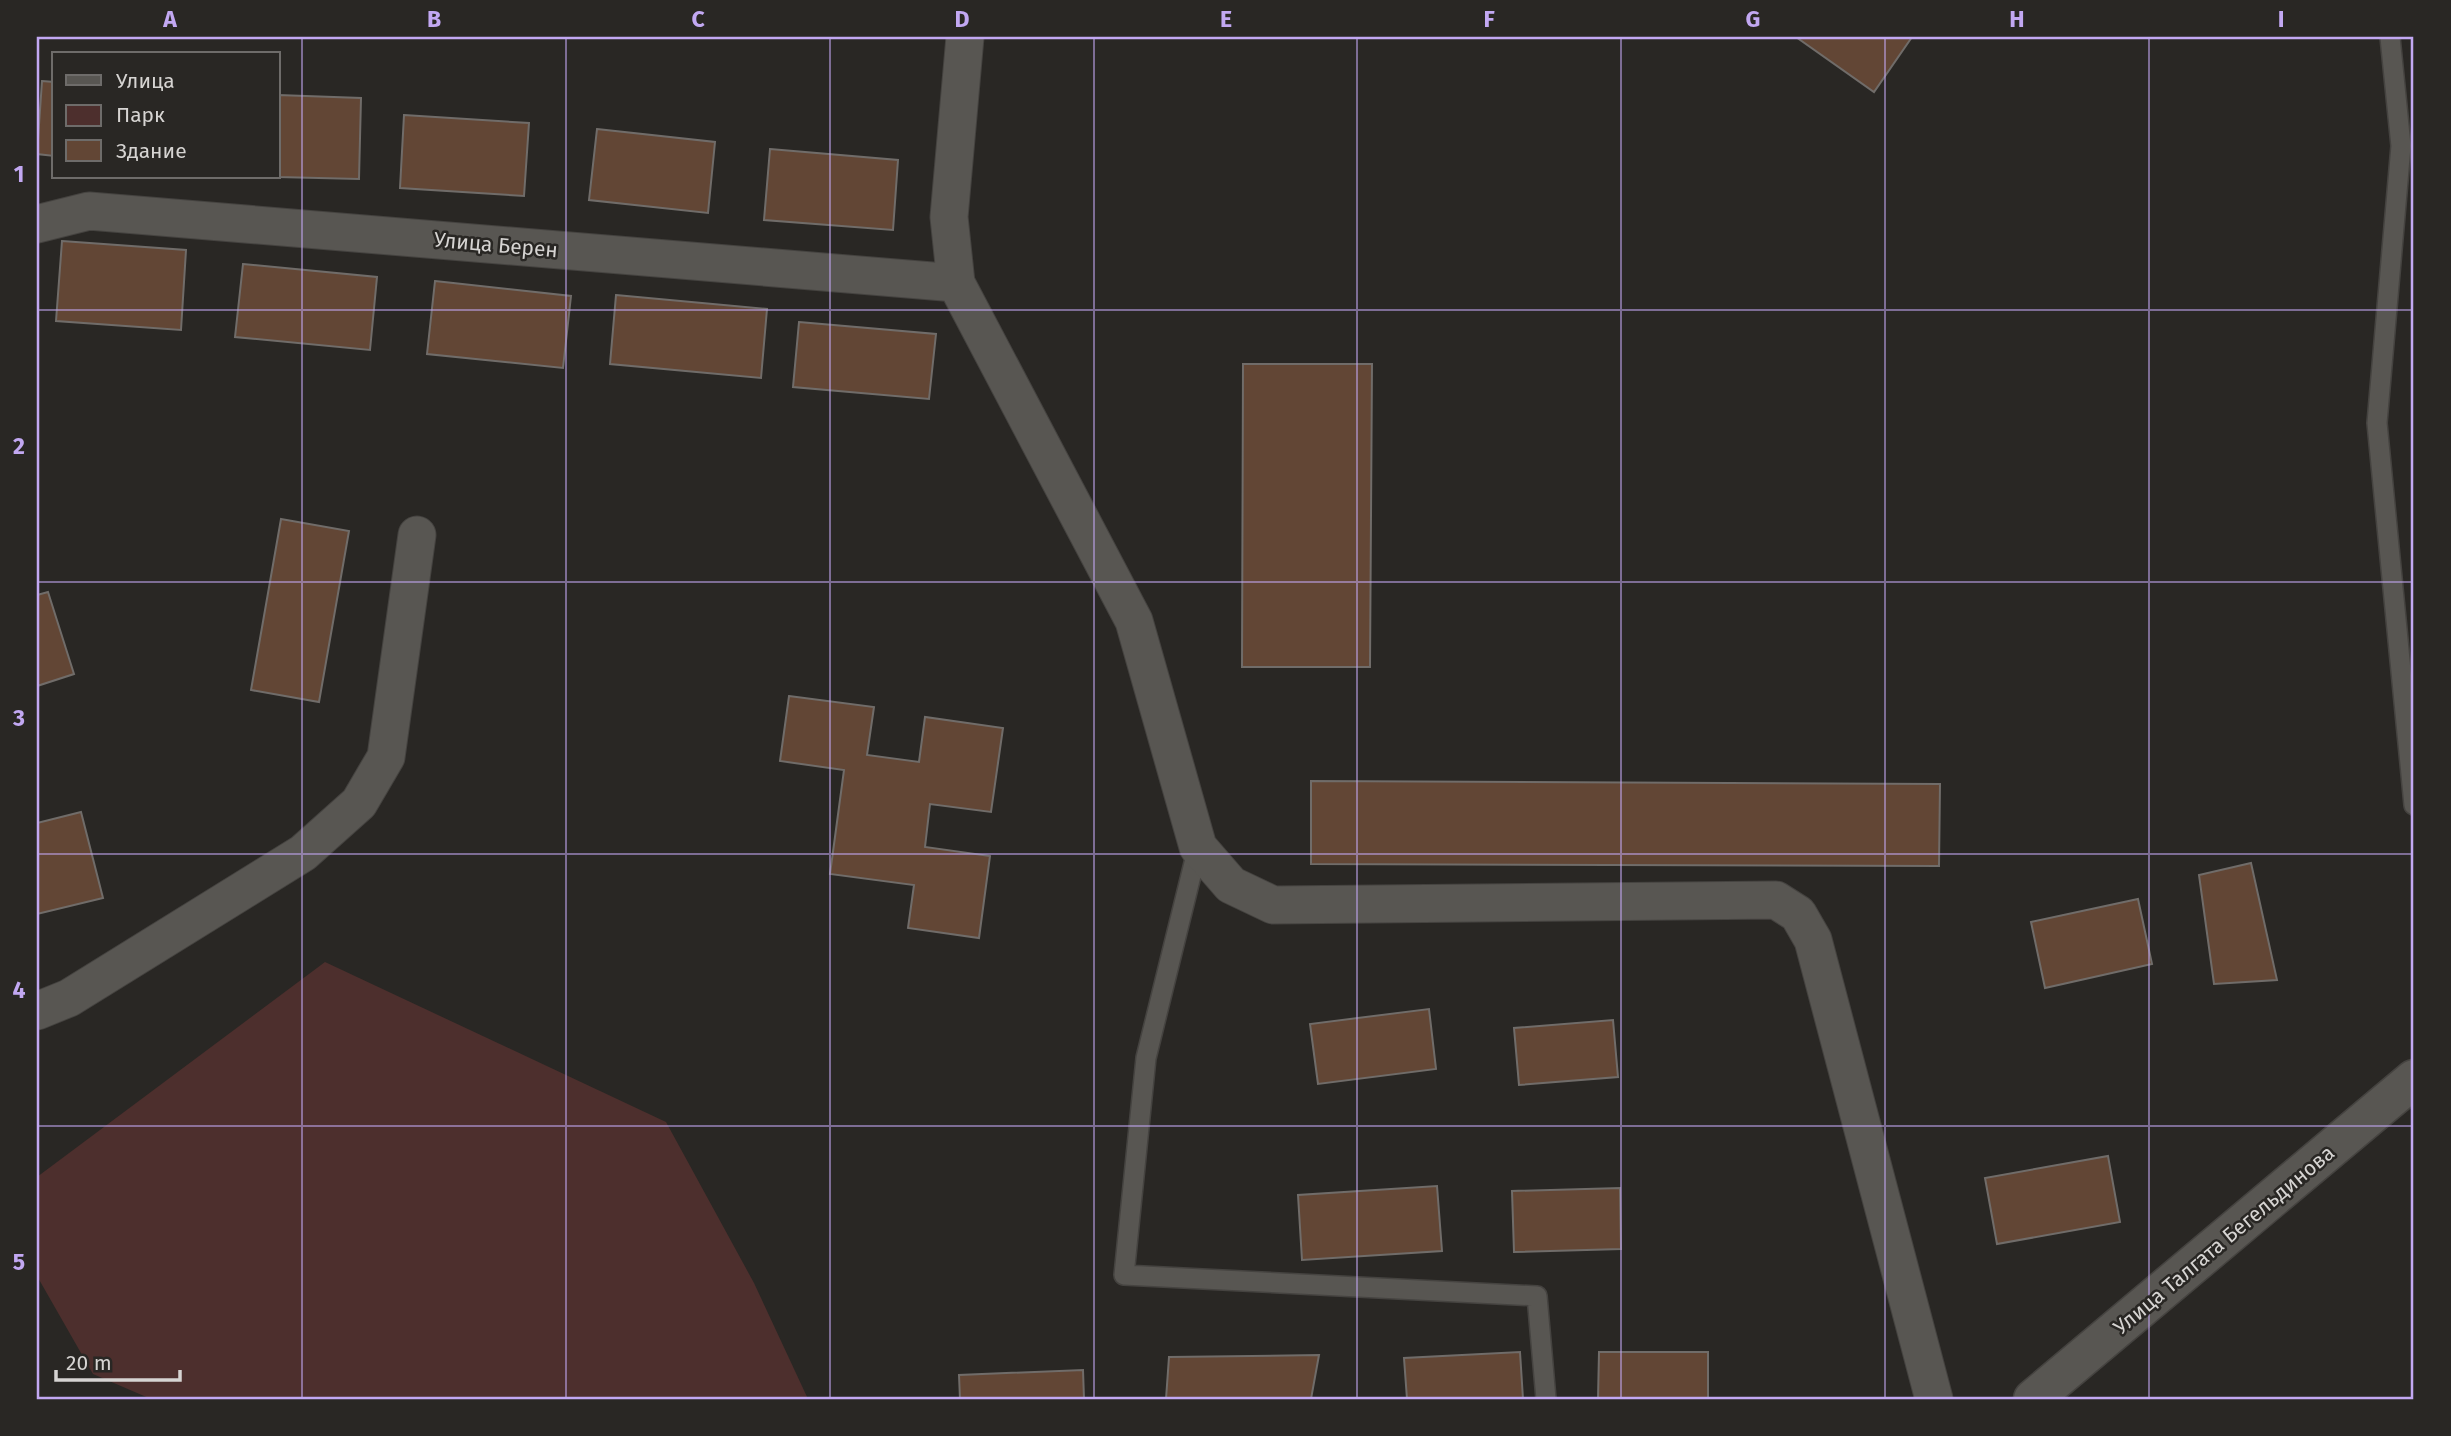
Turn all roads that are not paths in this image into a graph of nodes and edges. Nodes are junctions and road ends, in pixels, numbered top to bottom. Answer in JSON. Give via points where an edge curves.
{"nodes":[{"id":1,"x":965,"y":37,"type":"edge"},
{"id":2,"x":2390,"y":37,"type":"edge"},
{"id":3,"x":37,"y":224,"type":"edge"},
{"id":4,"x":956,"y":283,"type":"junction"},
{"id":5,"x":417,"y":536,"type":"dead end"},
{"id":6,"x":2407,"y":650,"type":"edge"},
{"id":7,"x":2414,"y":805,"type":"edge"},
{"id":8,"x":1198,"y":847,"type":"junction"},
{"id":9,"x":37,"y":1012,"type":"edge"},
{"id":10,"x":2414,"y":1079,"type":"edge"},
{"id":11,"x":1546,"y":1399,"type":"edge"},
{"id":12,"x":1934,"y":1399,"type":"edge"},
{"id":13,"x":2033,"y":1399,"type":"edge"}],
"edges":[{"from":1,"to":4,"type":"street","via":[[949,217]]},
{"from":2,"to":6,"type":"lane","via":[[2401,146],[2377,423]]},
{"from":3,"to":4,"type":"street","name":"Улица Берен","via":[[89,211]]},
{"from":4,"to":8,"type":"street","via":[[1133,621]]},
{"from":5,"to":9,"type":"street","via":[[386,757],[359,803],[303,853],[69,998]]},
{"from":6,"to":7,"type":"lane"},
{"from":8,"to":11,"type":"lane","via":[[1146,1058],[1124,1275],[1537,1296]]},
{"from":8,"to":12,"type":"street","via":[[1231,885],[1272,905],[1776,900],[1798,914],[1813,940]]},
{"from":10,"to":13,"type":"street","name":"Улица Талгата Бегельдинова"}]}
